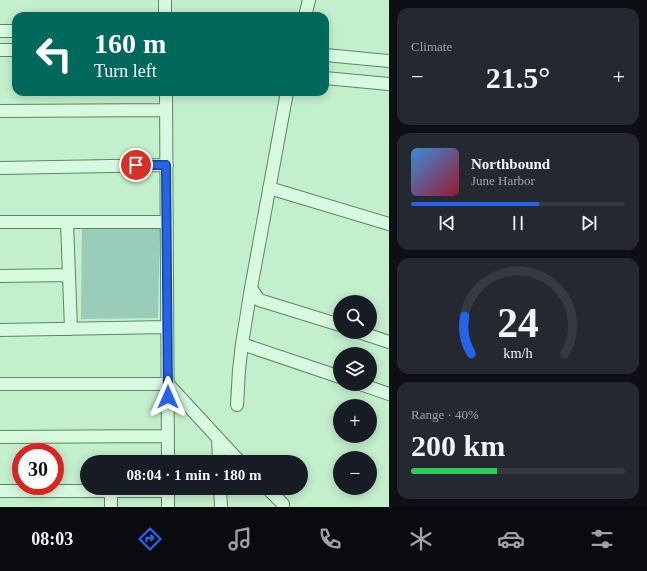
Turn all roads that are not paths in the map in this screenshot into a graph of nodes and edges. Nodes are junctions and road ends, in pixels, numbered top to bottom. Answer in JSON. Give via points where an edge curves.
{"nodes":[{"id":1,"x":165,"y":0,"type":"edge"},
{"id":2,"x":309,"y":0,"type":"edge"},
{"id":3,"x":165,"y":12,"type":"edge"},
{"id":4,"x":306,"y":12,"type":"edge"},
{"id":5,"x":0,"y":31,"type":"edge"},
{"id":6,"x":12,"y":31,"type":"edge"},
{"id":7,"x":0,"y":50,"type":"edge"},
{"id":8,"x":12,"y":50,"type":"edge"},
{"id":9,"x":329,"y":55,"type":"edge"},
{"id":10,"x":389,"y":61,"type":"edge"},
{"id":11,"x":329,"y":78,"type":"edge"},
{"id":12,"x":389,"y":84,"type":"edge"},
{"id":13,"x":166,"y":96,"type":"edge"},
{"id":14,"x":286,"y":96,"type":"edge"},
{"id":15,"x":166,"y":110,"type":"junction"},
{"id":16,"x":0,"y":111,"type":"edge"},
{"id":17,"x":166,"y":165,"type":"junction"},
{"id":18,"x":0,"y":168,"type":"edge"},
{"id":19,"x":269,"y":188,"type":"junction"},
{"id":20,"x":0,"y":222,"type":"edge"},
{"id":21,"x":67,"y":222,"type":"junction"},
{"id":22,"x":167,"y":222,"type":"junction"},
{"id":23,"x":389,"y":224,"type":"edge"},
{"id":24,"x":69,"y":275,"type":"junction"},
{"id":25,"x":0,"y":276,"type":"edge"},
{"id":26,"x":251,"y":288,"type":"junction"},
{"id":27,"x":333,"y":323,"type":"edge"},
{"id":28,"x":167,"y":327,"type":"junction"},
{"id":29,"x":71,"y":329,"type":"junction"},
{"id":30,"x":0,"y":330,"type":"edge"},
{"id":31,"x":377,"y":338,"type":"edge"},
{"id":32,"x":389,"y":342,"type":"edge"},
{"id":33,"x":242,"y":344,"type":"junction"},
{"id":34,"x":333,"y":375,"type":"edge"},
{"id":35,"x":0,"y":384,"type":"edge"},
{"id":36,"x":168,"y":384,"type":"junction"},
{"id":37,"x":377,"y":390,"type":"edge"},
{"id":38,"x":389,"y":394,"type":"edge"},
{"id":39,"x":237,"y":405,"type":"dead end"},
{"id":40,"x":168,"y":436,"type":"junction"},
{"id":41,"x":0,"y":437,"type":"edge"},
{"id":42,"x":218,"y":438,"type":"junction"},
{"id":43,"x":168,"y":455,"type":"edge"},
{"id":44,"x":219,"y":455,"type":"edge"},
{"id":45,"x":234,"y":455,"type":"edge"},
{"id":46,"x":0,"y":491,"type":"edge"},
{"id":47,"x":80,"y":491,"type":"edge"},
{"id":48,"x":111,"y":495,"type":"edge"},
{"id":49,"x":168,"y":495,"type":"edge"},
{"id":50,"x":220,"y":495,"type":"edge"},
{"id":51,"x":274,"y":495,"type":"edge"},
{"id":52,"x":111,"y":507,"type":"edge"},
{"id":53,"x":168,"y":507,"type":"edge"},
{"id":54,"x":221,"y":507,"type":"edge"},
{"id":55,"x":283,"y":507,"type":"edge"}],
"edges":[{"from":1,"to":3,"type":"street"},
{"from":2,"to":4,"type":"street"},
{"from":5,"to":6,"type":"street"},
{"from":7,"to":8,"type":"street"},
{"from":9,"to":10,"type":"street"},
{"from":11,"to":12,"type":"street"},
{"from":13,"to":15,"type":"street"},
{"from":14,"to":19,"type":"street"},
{"from":15,"to":16,"type":"street"},
{"from":15,"to":17,"type":"street"},
{"from":17,"to":18,"type":"street"},
{"from":17,"to":22,"type":"street"},
{"from":19,"to":23,"type":"street"},
{"from":19,"to":26,"type":"street"},
{"from":20,"to":21,"type":"street"},
{"from":21,"to":22,"type":"street"},
{"from":21,"to":24,"type":"street"},
{"from":22,"to":28,"type":"street"},
{"from":24,"to":25,"type":"street"},
{"from":24,"to":29,"type":"street"},
{"from":26,"to":27,"type":"street","via":[[258,300]]},
{"from":26,"to":33,"type":"street"},
{"from":28,"to":29,"type":"street"},
{"from":28,"to":36,"type":"street"},
{"from":29,"to":30,"type":"street"},
{"from":31,"to":32,"type":"street"},
{"from":33,"to":34,"type":"street"},
{"from":33,"to":39,"type":"street"},
{"from":35,"to":36,"type":"street"},
{"from":36,"to":40,"type":"street"},
{"from":36,"to":42,"type":"street"},
{"from":37,"to":38,"type":"street"},
{"from":40,"to":41,"type":"street"},
{"from":40,"to":43,"type":"street"},
{"from":42,"to":44,"type":"street"},
{"from":42,"to":45,"type":"street"},
{"from":46,"to":47,"type":"street"},
{"from":48,"to":52,"type":"street"},
{"from":49,"to":53,"type":"street"},
{"from":50,"to":54,"type":"street"},
{"from":51,"to":55,"type":"street"}]}
